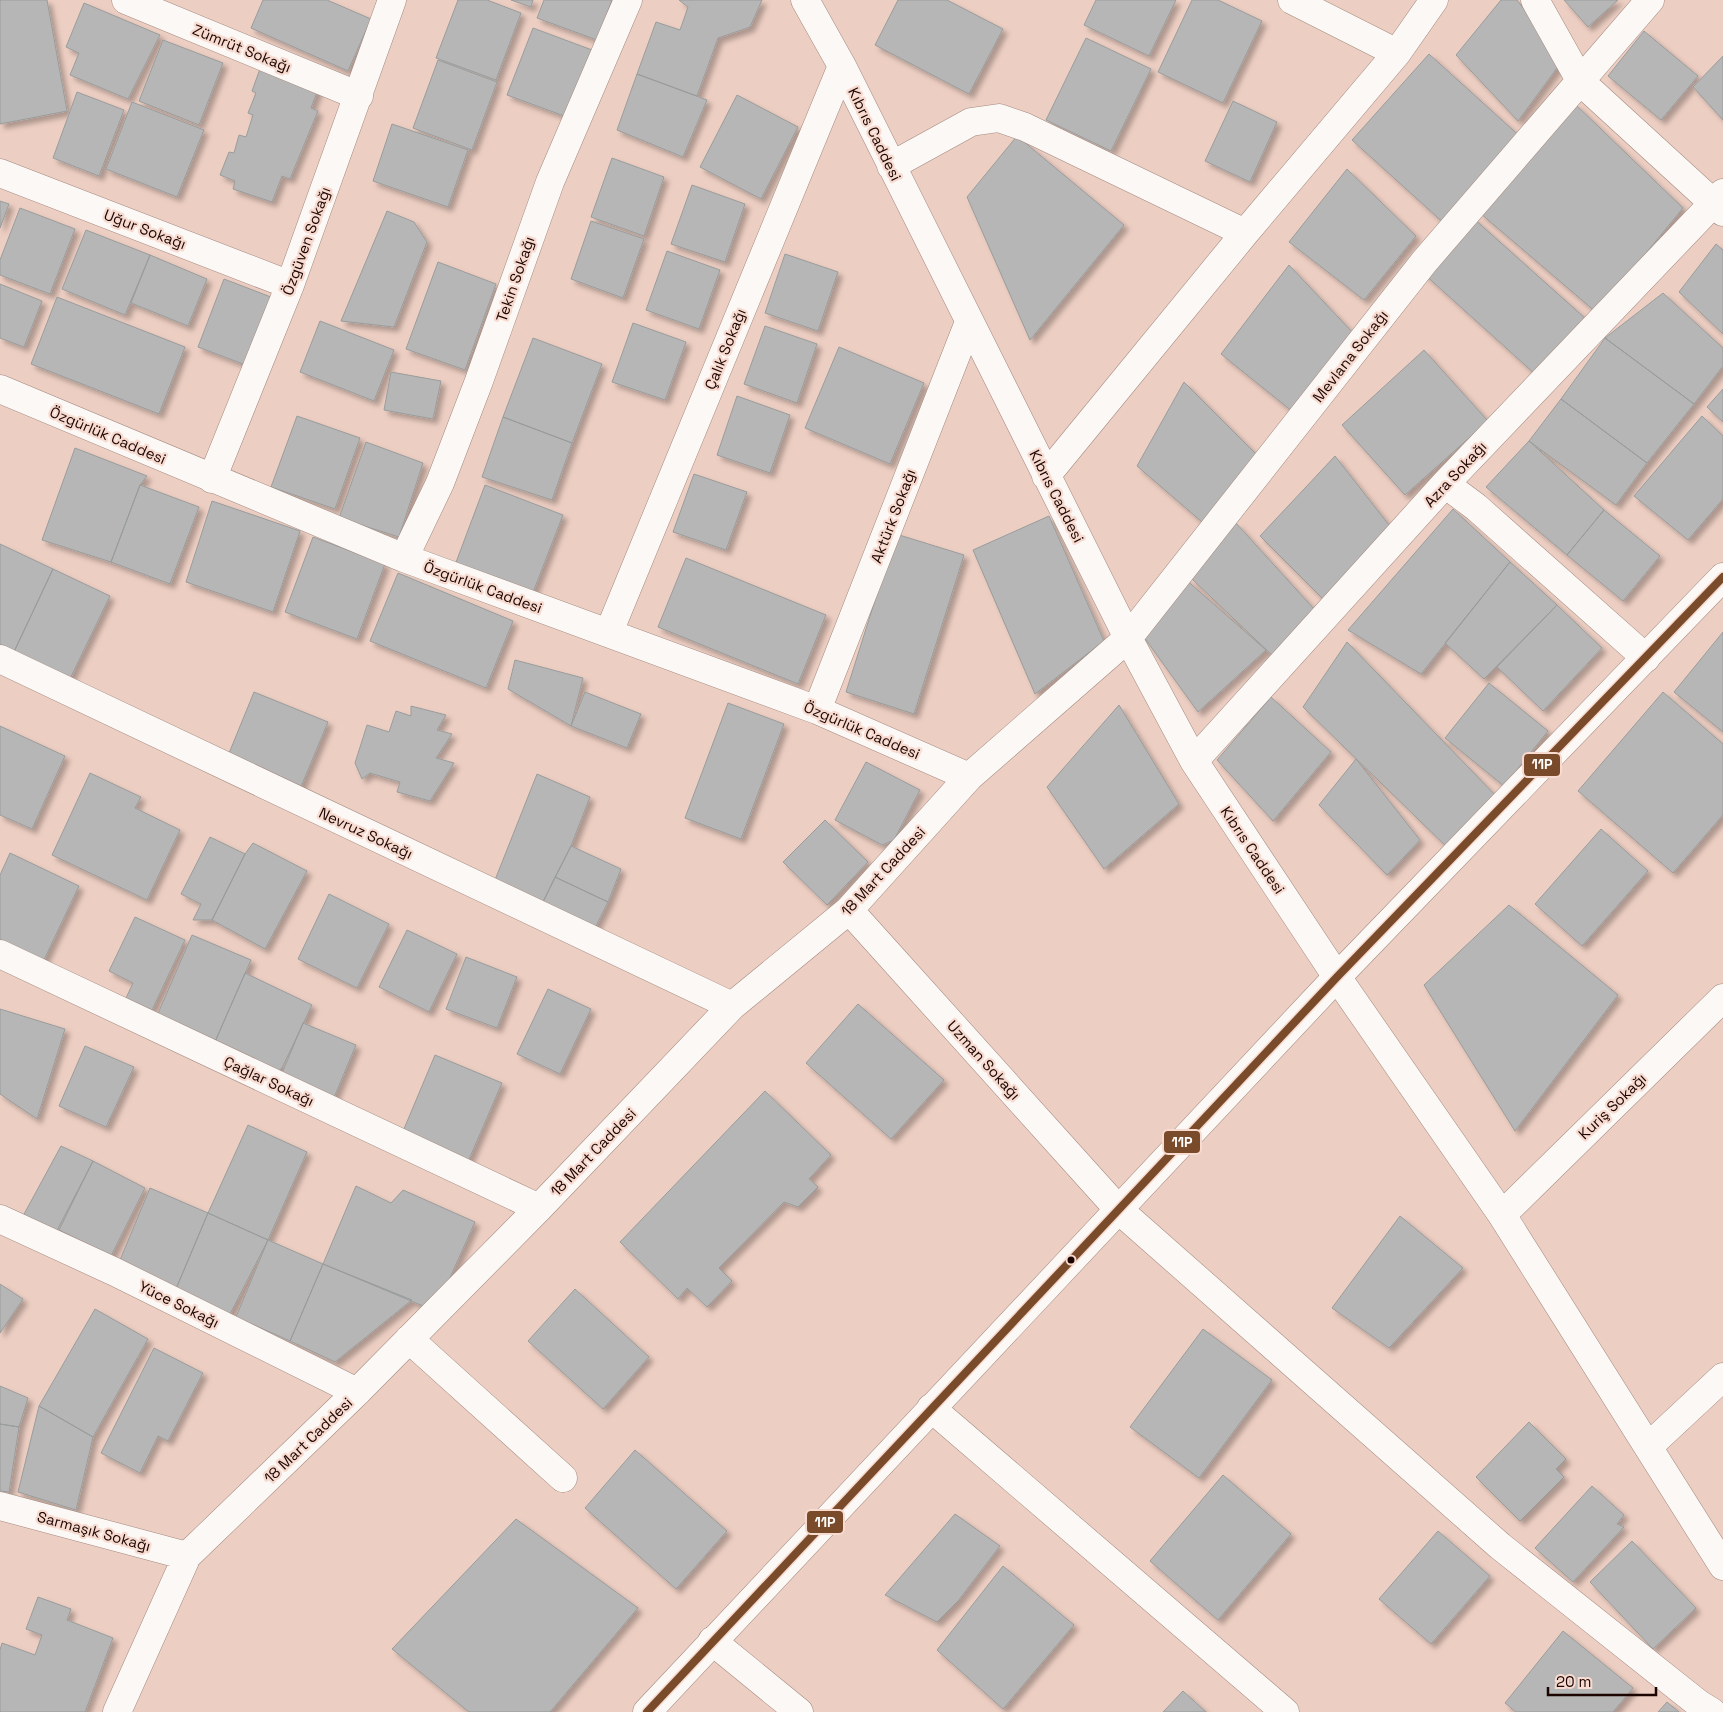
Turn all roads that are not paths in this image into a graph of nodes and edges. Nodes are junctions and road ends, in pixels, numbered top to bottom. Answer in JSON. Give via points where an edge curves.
{"nodes":[{"id":1,"x":126,"y":0,"type":"edge"},
{"id":2,"x":392,"y":0,"type":"edge"},
{"id":3,"x":628,"y":0,"type":"edge"},
{"id":4,"x":805,"y":0,"type":"edge"},
{"id":5,"x":1292,"y":0,"type":"edge"},
{"id":6,"x":1434,"y":0,"type":"edge"},
{"id":7,"x":1535,"y":0,"type":"edge"},
{"id":8,"x":1650,"y":0,"type":"edge"},
{"id":9,"x":1398,"y":53,"type":"junction"},
{"id":10,"x":842,"y":66,"type":"junction"},
{"id":11,"x":1581,"y":82,"type":"junction"},
{"id":12,"x":358,"y":96,"type":"junction"},
{"id":13,"x":891,"y":166,"type":"junction"},
{"id":14,"x":0,"y":173,"type":"edge"},
{"id":15,"x":1720,"y":203,"type":"edge"},
{"id":16,"x":1245,"y":234,"type":"junction"},
{"id":17,"x":290,"y":285,"type":"junction"},
{"id":18,"x":969,"y":322,"type":"junction"},
{"id":19,"x":0,"y":389,"type":"edge"},
{"id":20,"x":1046,"y":476,"type":"junction"},
{"id":21,"x":212,"y":480,"type":"junction"},
{"id":22,"x":1445,"y":484,"type":"junction"},
{"id":23,"x":404,"y":558,"type":"junction"},
{"id":24,"x":1723,"y":577,"type":"edge"},
{"id":25,"x":609,"y":632,"type":"junction"},
{"id":26,"x":1128,"y":638,"type":"junction"},
{"id":27,"x":1646,"y":658,"type":"junction"},
{"id":28,"x":0,"y":659,"type":"edge"},
{"id":29,"x":817,"y":710,"type":"junction"},
{"id":30,"x":1194,"y":761,"type":"junction"},
{"id":31,"x":969,"y":777,"type":"junction"},
{"id":32,"x":849,"y":910,"type":"junction"},
{"id":33,"x":0,"y":954,"type":"edge"},
{"id":34,"x":1336,"y":977,"type":"junction"},
{"id":35,"x":1723,"y":998,"type":"edge"},
{"id":36,"x":732,"y":1006,"type":"junction"},
{"id":37,"x":539,"y":1208,"type":"junction"},
{"id":38,"x":1119,"y":1210,"type":"junction"},
{"id":39,"x":1502,"y":1215,"type":"junction"},
{"id":40,"x":0,"y":1218,"type":"edge"},
{"id":41,"x":409,"y":1339,"type":"junction"},
{"id":42,"x":1723,"y":1377,"type":"edge"},
{"id":43,"x":357,"y":1392,"type":"junction"},
{"id":44,"x":931,"y":1408,"type":"junction"},
{"id":45,"x":1648,"y":1447,"type":"junction"},
{"id":46,"x":563,"y":1478,"type":"dead end"},
{"id":47,"x":0,"y":1506,"type":"edge"},
{"id":48,"x":187,"y":1556,"type":"junction"},
{"id":49,"x":1723,"y":1566,"type":"edge"},
{"id":50,"x":712,"y":1641,"type":"junction"},
{"id":51,"x":117,"y":1712,"type":"edge"},
{"id":52,"x":647,"y":1712,"type":"edge"},
{"id":53,"x":798,"y":1712,"type":"edge"},
{"id":54,"x":1285,"y":1712,"type":"edge"},
{"id":55,"x":1712,"y":1712,"type":"edge"}],
"edges":[{"from":1,"to":12,"type":"street","name":"Zümrüt Sokağı"},
{"from":2,"to":12,"type":"street","name":"Özgüven Sokağı"},
{"from":3,"to":23,"type":"street","name":"Tekin Sokağı","via":[[550,182],[440,483]]},
{"from":4,"to":10,"type":"street","name":"Kıbrıs Caddesi"},
{"from":5,"to":9,"type":"street"},
{"from":6,"to":9,"type":"street"},
{"from":7,"to":11,"type":"street"},
{"from":8,"to":11,"type":"street","name":"Mevlana Sokağı"},
{"from":9,"to":16,"type":"street"},
{"from":10,"to":13,"type":"street","name":"Kıbrıs Caddesi"},
{"from":10,"to":25,"type":"street","name":"Çalık Sokağı"},
{"from":11,"to":15,"type":"street"},
{"from":11,"to":26,"type":"street","name":"Mevlana Sokağı","via":[[1424,262]]},
{"from":12,"to":17,"type":"street","name":"Özgüven Sokağı"},
{"from":13,"to":16,"type":"street","via":[[971,122],[999,118],[1025,127]]},
{"from":13,"to":18,"type":"street","name":"Kıbrıs Caddesi"},
{"from":14,"to":17,"type":"street","name":"Uğur Sokağı"},
{"from":15,"to":22,"type":"street","name":"Azra Sokağı"},
{"from":16,"to":20,"type":"street"},
{"from":17,"to":21,"type":"street","name":"Özgüven Sokağı"},
{"from":18,"to":20,"type":"street","name":"Kıbrıs Caddesi"},
{"from":18,"to":29,"type":"street","name":"Aktürk Sokağı"},
{"from":19,"to":21,"type":"street","name":"Özgürlük Caddesi"},
{"from":20,"to":26,"type":"street","name":"Kıbrıs Caddesi"},
{"from":21,"to":23,"type":"street","name":"Özgürlük Caddesi"},
{"from":22,"to":27,"type":"street","via":[[1476,507]]},
{"from":22,"to":30,"type":"street","name":"Azra Sokağı"},
{"from":23,"to":25,"type":"street","name":"Özgürlük Caddesi"},
{"from":24,"to":27,"type":"street"},
{"from":25,"to":29,"type":"street","name":"Özgürlük Caddesi"},
{"from":26,"to":30,"type":"street","name":"Kıbrıs Caddesi"},
{"from":26,"to":31,"type":"street","name":"18 Mart Caddesi"},
{"from":27,"to":34,"type":"street"},
{"from":28,"to":36,"type":"street","name":"Nevruz Sokağı"},
{"from":29,"to":31,"type":"street","name":"Özgürlük Caddesi"},
{"from":30,"to":34,"type":"street","name":"Kıbrıs Caddesi"},
{"from":31,"to":32,"type":"street","name":"18 Mart Caddesi"},
{"from":32,"to":36,"type":"street","name":"18 Mart Caddesi"},
{"from":32,"to":38,"type":"street","name":"Uzman Sokağı"},
{"from":33,"to":37,"type":"street","name":"Çağlar Sokağı"},
{"from":34,"to":38,"type":"street"},
{"from":34,"to":39,"type":"street","name":"Kıbrıs Caddesi"},
{"from":35,"to":39,"type":"street","name":"Kuriş Sokağı"},
{"from":36,"to":37,"type":"street","name":"18 Mart Caddesi"},
{"from":37,"to":41,"type":"street","name":"18 Mart Caddesi"},
{"from":38,"to":44,"type":"street"},
{"from":38,"to":55,"type":"street","name":"Uzman Sokağı","via":[[1500,1546]]},
{"from":39,"to":45,"type":"street","name":"Kıbrıs Caddesi"},
{"from":40,"to":43,"type":"street","name":"Yüce Sokağı"},
{"from":41,"to":43,"type":"street","name":"18 Mart Caddesi"},
{"from":41,"to":46,"type":"street"},
{"from":42,"to":45,"type":"street"},
{"from":43,"to":48,"type":"street","name":"18 Mart Caddesi"},
{"from":44,"to":50,"type":"street"},
{"from":44,"to":54,"type":"street"},
{"from":45,"to":49,"type":"street","name":"Kıbrıs Caddesi"},
{"from":47,"to":48,"type":"street","name":"Sarmaşık Sokağı"},
{"from":48,"to":51,"type":"street","name":"18 Mart Caddesi"},
{"from":50,"to":52,"type":"street"},
{"from":50,"to":53,"type":"street"}]}
